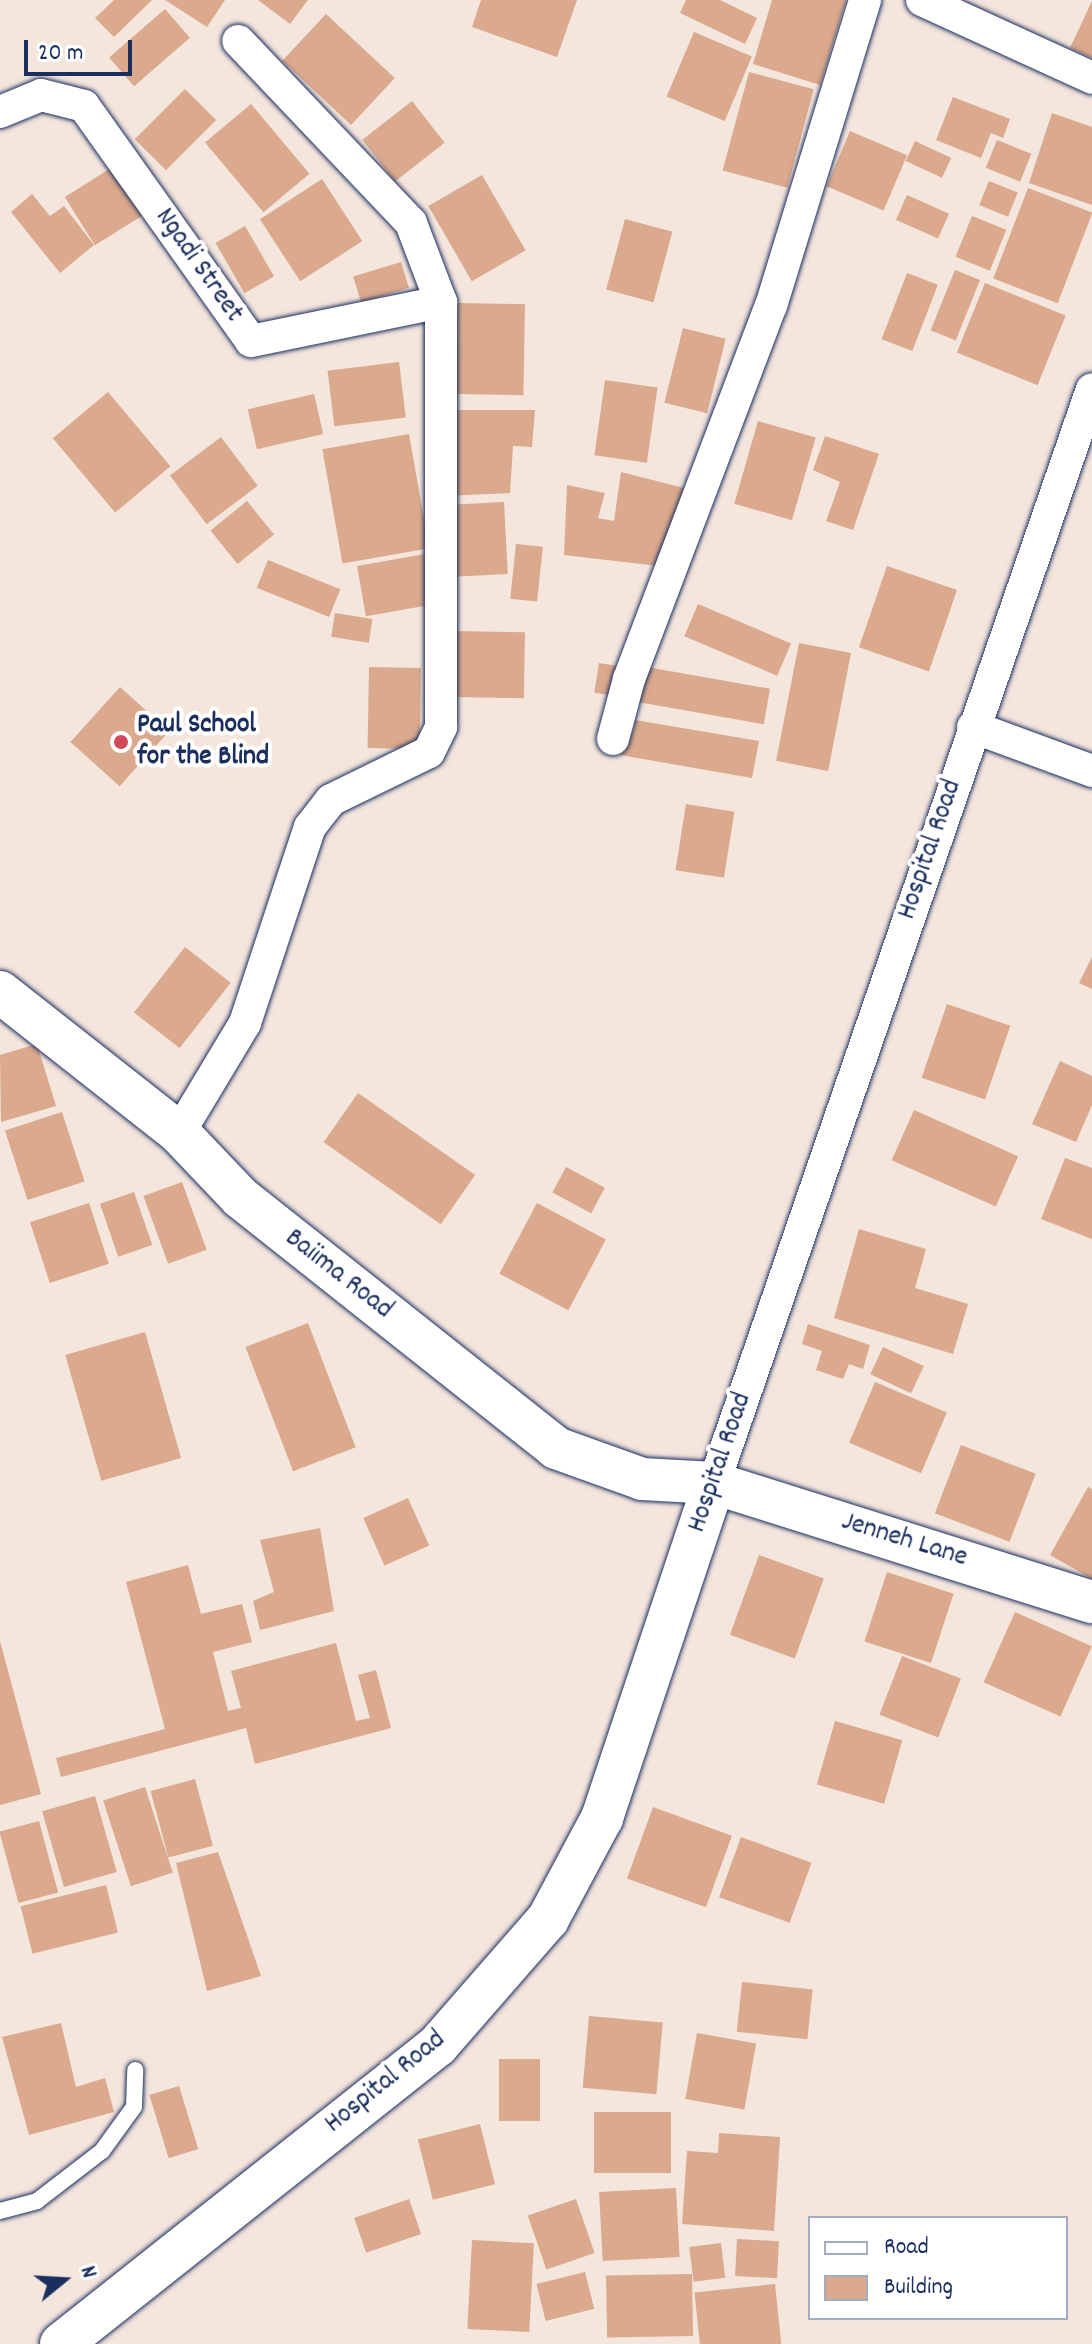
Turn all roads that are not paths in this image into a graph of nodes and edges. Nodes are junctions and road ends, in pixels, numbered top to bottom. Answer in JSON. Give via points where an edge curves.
{"nodes":[{"id":1,"x":865,"y":0,"type":"edge"},
{"id":2,"x":922,"y":0,"type":"edge"},
{"id":3,"x":238,"y":41,"type":"dead end"},
{"id":4,"x":1092,"y":78,"type":"edge"},
{"id":5,"x":0,"y":112,"type":"edge"},
{"id":6,"x":441,"y":302,"type":"junction"},
{"id":7,"x":1092,"y":389,"type":"edge"},
{"id":8,"x":973,"y":727,"type":"junction"},
{"id":9,"x":613,"y":739,"type":"dead end"},
{"id":10,"x":1092,"y":771,"type":"edge"},
{"id":11,"x":0,"y":992,"type":"edge"},
{"id":12,"x":179,"y":1133,"type":"junction"},
{"id":13,"x":714,"y":1483,"type":"junction"},
{"id":14,"x":1092,"y":1602,"type":"edge"},
{"id":15,"x":135,"y":2070,"type":"dead end"},
{"id":16,"x":0,"y":2211,"type":"edge"},
{"id":17,"x":61,"y":2344,"type":"edge"}],
"edges":[{"from":1,"to":9,"type":"street","via":[[771,306],[629,679]]},
{"from":2,"to":4,"type":"street"},
{"from":3,"to":6,"type":"street","via":[[411,223]]},
{"from":5,"to":6,"type":"street","name":"Ngadi Street","via":[[41,95],[84,106],[251,341]]},
{"from":6,"to":12,"type":"street","via":[[441,727],[429,752],[331,800],[310,827],[245,1023]]},
{"from":7,"to":8,"type":"street","name":"Hospital Road"},
{"from":8,"to":10,"type":"street"},
{"from":8,"to":13,"type":"street","name":"Hospital Road"},
{"from":11,"to":12,"type":"street","name":"Baiima Road"},
{"from":12,"to":13,"type":"street","name":"Baiima Road","via":[[241,1198],[556,1448],[642,1479]]},
{"from":13,"to":14,"type":"street","name":"Jenneh Lane"},
{"from":13,"to":17,"type":"street","name":"Hospital Road","via":[[602,1818],[548,1919],[438,2045]]},
{"from":15,"to":16,"type":"lane","via":[[134,2107],[102,2151],[37,2201]]}]}
